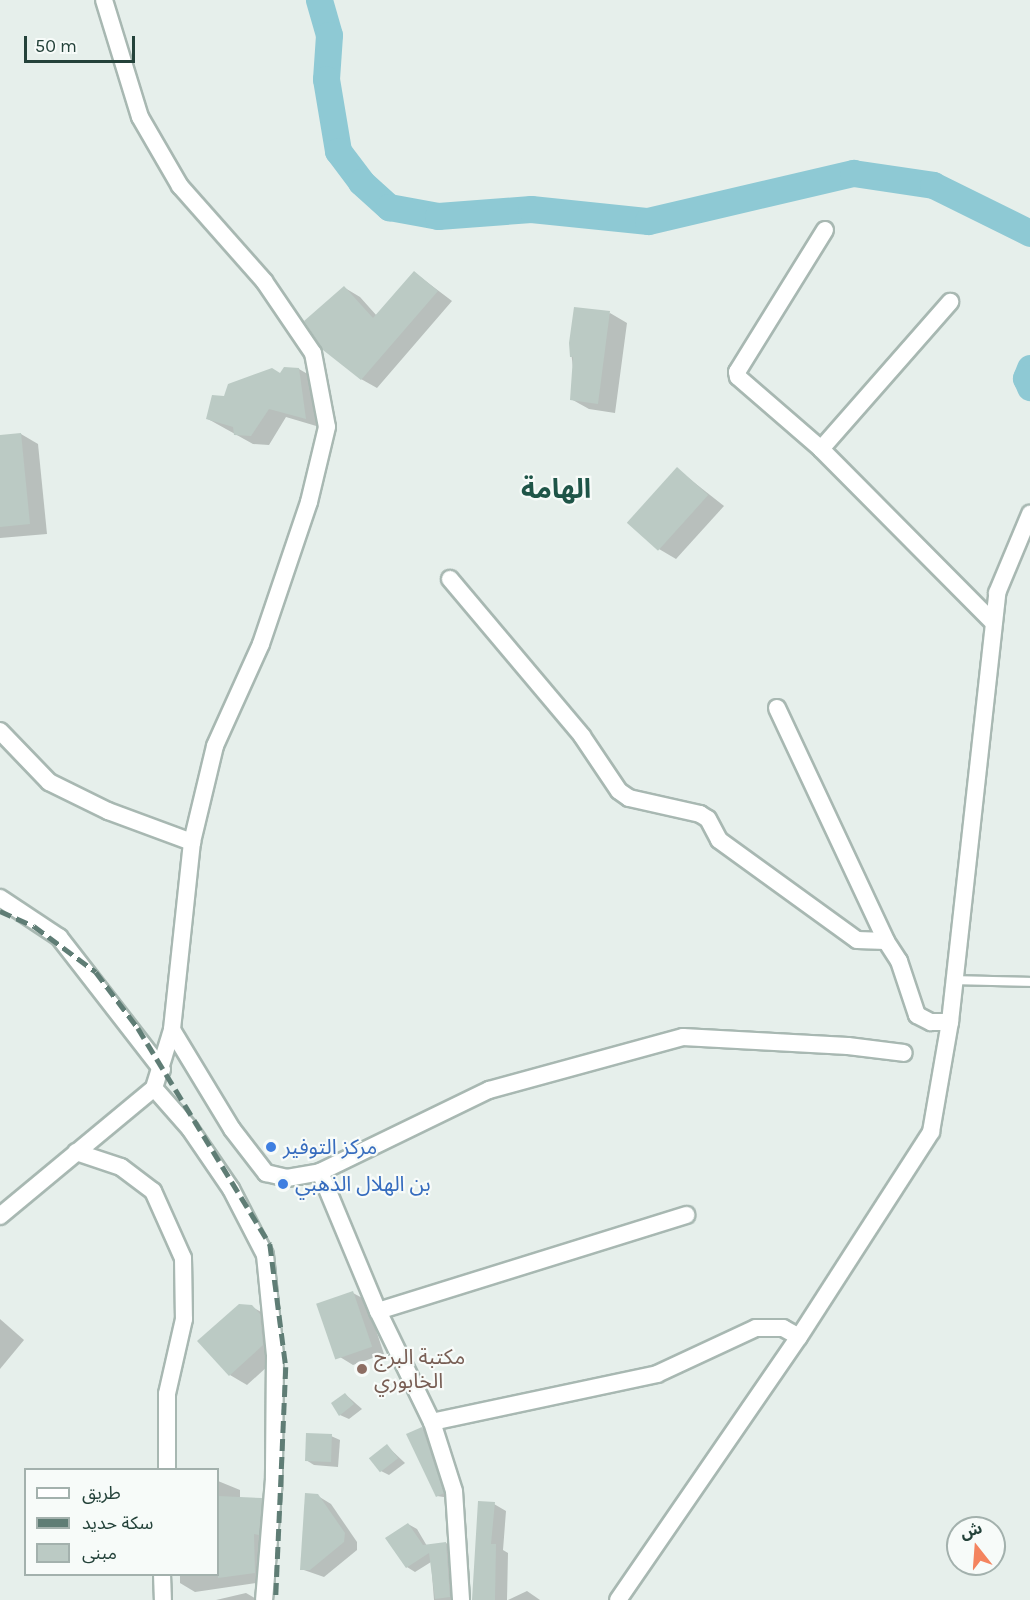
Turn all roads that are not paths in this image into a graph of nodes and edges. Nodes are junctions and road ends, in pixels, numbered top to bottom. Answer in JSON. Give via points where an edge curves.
{"nodes":[{"id":1,"x":104,"y":0,"type":"edge"},
{"id":2,"x":825,"y":230,"type":"dead end"},
{"id":3,"x":950,"y":302,"type":"dead end"},
{"id":4,"x":821,"y":449,"type":"junction"},
{"id":5,"x":1030,"y":514,"type":"edge"},
{"id":6,"x":450,"y":579,"type":"dead end"},
{"id":7,"x":993,"y":622,"type":"junction"},
{"id":8,"x":777,"y":708,"type":"dead end"},
{"id":9,"x":0,"y":731,"type":"edge"},
{"id":10,"x":192,"y":842,"type":"junction"},
{"id":11,"x":0,"y":898,"type":"edge"},
{"id":12,"x":886,"y":941,"type":"junction"},
{"id":13,"x":955,"y":980,"type":"junction"},
{"id":14,"x":1030,"y":982,"type":"edge"},
{"id":15,"x":950,"y":1022,"type":"junction"},
{"id":16,"x":172,"y":1030,"type":"junction"},
{"id":17,"x":904,"y":1053,"type":"dead end"},
{"id":18,"x":162,"y":1070,"type":"junction"},
{"id":19,"x":154,"y":1088,"type":"junction"},
{"id":20,"x":76,"y":1152,"type":"junction"},
{"id":21,"x":320,"y":1172,"type":"junction"},
{"id":22,"x":686,"y":1215,"type":"dead end"},
{"id":23,"x":0,"y":1216,"type":"edge"},
{"id":24,"x":378,"y":1311,"type":"junction"},
{"id":25,"x":799,"y":1337,"type":"junction"},
{"id":26,"x":432,"y":1422,"type":"junction"},
{"id":27,"x":167,"y":1468,"type":"edge"},
{"id":28,"x":162,"y":1576,"type":"edge"},
{"id":29,"x":163,"y":1600,"type":"edge"},
{"id":30,"x":264,"y":1600,"type":"edge"},
{"id":31,"x":460,"y":1600,"type":"edge"},
{"id":32,"x":618,"y":1600,"type":"edge"}],
"edges":[{"from":1,"to":10,"type":"street","via":[[140,117],[180,186],[264,281],[313,353],[327,427],[309,502],[261,644],[215,746]]},
{"from":2,"to":4,"type":"street","via":[[737,372],[741,382]]},
{"from":3,"to":4,"type":"street"},
{"from":4,"to":7,"type":"street"},
{"from":5,"to":7,"type":"street","via":[[997,593]]},
{"from":6,"to":12,"type":"street","via":[[582,736],[619,791],[629,798],[700,814],[719,840],[857,940]]},
{"from":7,"to":13,"type":"street"},
{"from":8,"to":12,"type":"street"},
{"from":9,"to":10,"type":"street","via":[[49,782],[108,811]]},
{"from":10,"to":16,"type":"street"},
{"from":11,"to":18,"type":"street","via":[[59,937]]},
{"from":12,"to":15,"type":"street","via":[[899,961],[917,1015],[931,1022]]},
{"from":13,"to":14,"type":"lane"},
{"from":13,"to":15,"type":"street"},
{"from":15,"to":25,"type":"street","via":[[931,1132]]},
{"from":16,"to":18,"type":"street"},
{"from":16,"to":21,"type":"street","via":[[232,1129],[266,1173],[287,1178]]},
{"from":17,"to":21,"type":"street","via":[[683,1037],[489,1089]]},
{"from":18,"to":19,"type":"street"},
{"from":19,"to":20,"type":"street"},
{"from":19,"to":30,"type":"street","via":[[190,1129],[231,1189],[265,1255],[273,1310],[275,1366],[274,1479]]},
{"from":20,"to":23,"type":"street"},
{"from":20,"to":27,"type":"street","via":[[121,1167],[153,1191],[183,1258],[184,1319],[167,1394]]},
{"from":21,"to":24,"type":"street"},
{"from":22,"to":24,"type":"street"},
{"from":24,"to":26,"type":"street"},
{"from":25,"to":26,"type":"street","via":[[783,1328],[756,1328],[657,1374]]},
{"from":25,"to":32,"type":"street"},
{"from":26,"to":31,"type":"street","via":[[454,1491]]},
{"from":28,"to":29,"type":"street"}]}
